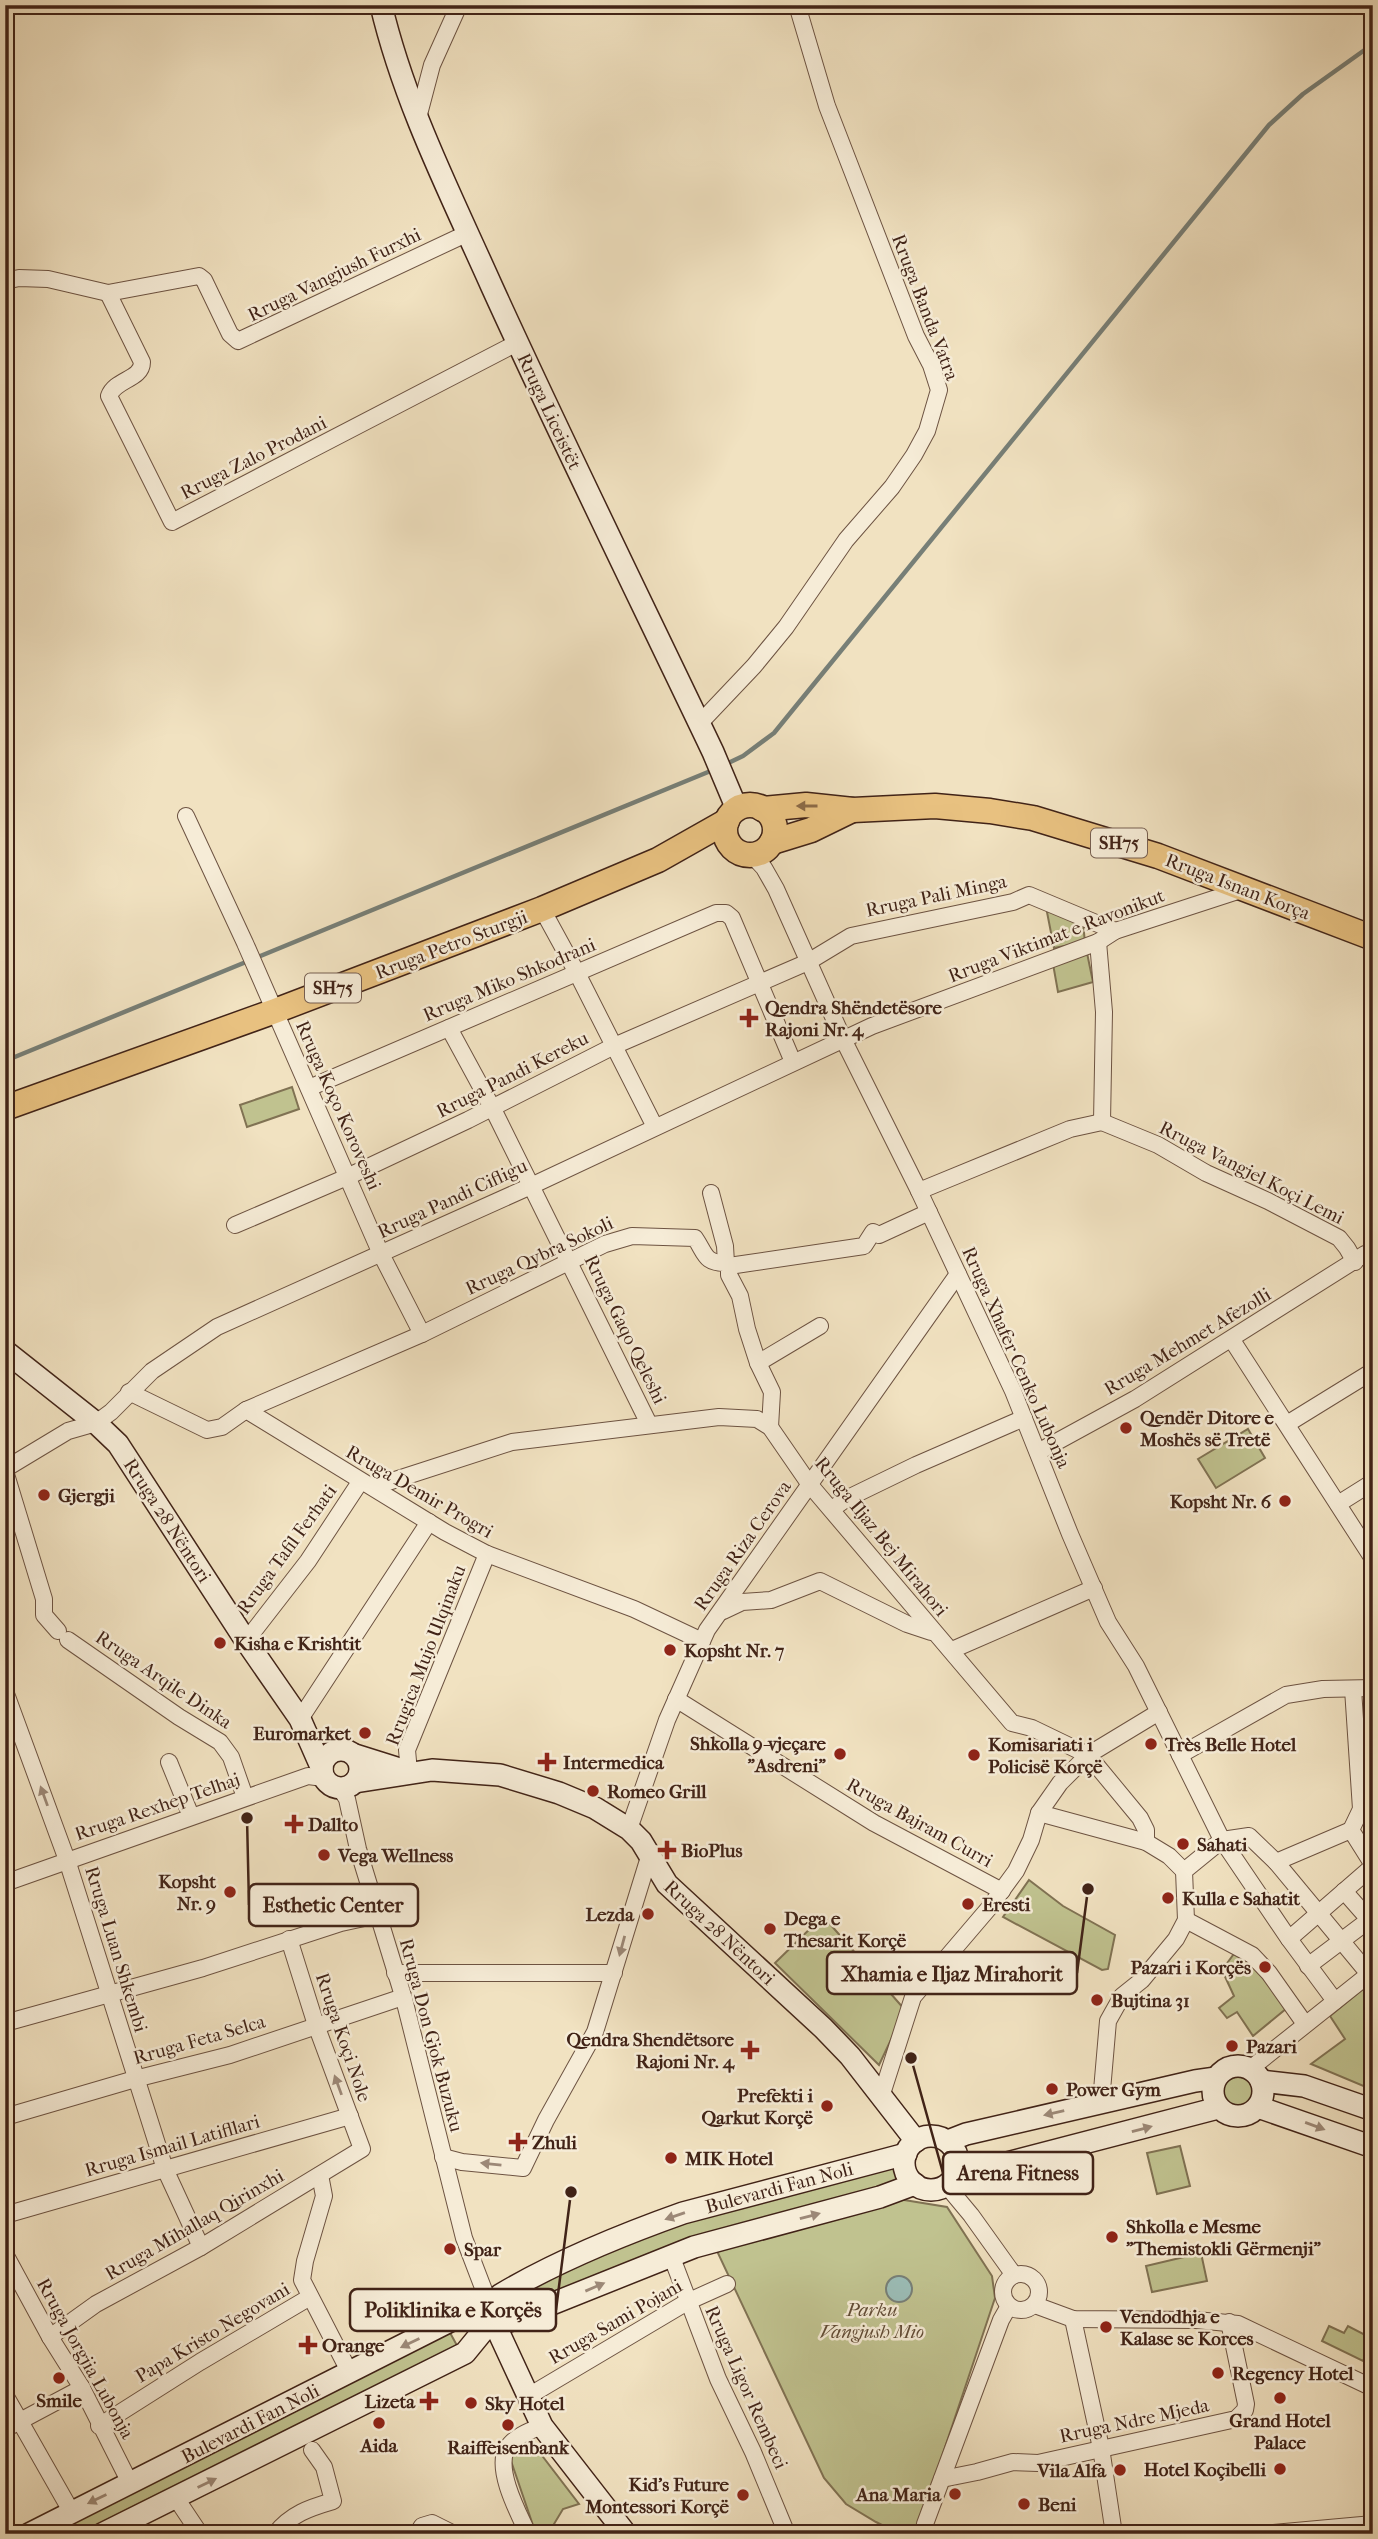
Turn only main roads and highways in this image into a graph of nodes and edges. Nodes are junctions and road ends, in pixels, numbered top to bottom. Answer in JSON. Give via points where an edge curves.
{"nodes":[{"id":1,"x":381,"y":5,"type":"edge"},
{"id":2,"x":731,"y":808,"type":"junction"},
{"id":3,"x":762,"y":809,"type":"junction"},
{"id":4,"x":853,"y":810,"type":"junction"},
{"id":5,"x":756,"y":848,"type":"junction"},
{"id":6,"x":658,"y":860,"type":"junction"},
{"id":7,"x":1373,"y":938,"type":"edge"},
{"id":8,"x":5,"y":1108,"type":"edge"},
{"id":9,"x":5,"y":1351,"type":"edge"},
{"id":10,"x":300,"y":1719,"type":"junction"},
{"id":11,"x":349,"y":1752,"type":"junction"},
{"id":12,"x":409,"y":1772,"type":"junction"},
{"id":13,"x":335,"y":1779,"type":"junction"},
{"id":14,"x":1255,"y":2075,"type":"junction"},
{"id":15,"x":1216,"y":2078,"type":"junction"},
{"id":16,"x":1258,"y":2107,"type":"junction"},
{"id":17,"x":1219,"y":2108,"type":"junction"},
{"id":18,"x":1373,"y":2110,"type":"edge"},
{"id":19,"x":948,"y":2141,"type":"junction"},
{"id":20,"x":911,"y":2147,"type":"junction"},
{"id":21,"x":1373,"y":2147,"type":"edge"},
{"id":22,"x":951,"y":2178,"type":"junction"},
{"id":23,"x":915,"y":2184,"type":"junction"},
{"id":24,"x":493,"y":2294,"type":"junction"},
{"id":25,"x":470,"y":2311,"type":"junction"},
{"id":26,"x":497,"y":2328,"type":"junction"},
{"id":27,"x":29,"y":2534,"type":"edge"},
{"id":28,"x":102,"y":2534,"type":"edge"},
{"id":29,"x":626,"y":2534,"type":"edge"}],
"edges":[{"from":1,"to":2,"type":"main road","name":"Rruga Liceistët","via":[[418,118],[468,233],[713,752]]},
{"from":2,"to":3,"type":"main road"},
{"from":2,"to":5,"type":"main road","via":[[725,836]]},
{"from":2,"to":6,"type":"main road","name":"Rruga Petro Sturgji"},
{"from":4,"to":3,"type":"main road","name":"Rruga Isnan Korça","one_way":true,"via":[[806,805]]},
{"from":3,"to":5,"type":"main road","via":[[774,823]]},
{"from":4,"to":5,"type":"main road","name":"Rruga Isnan Korça"},
{"from":4,"to":7,"type":"main road","name":"Rruga Isnan Korça","number":"SH75","via":[[935,806],[1033,818],[1114,841]]},
{"from":5,"to":6,"type":"main road","name":"Rruga Petro Sturgji"},
{"from":6,"to":8,"type":"main road","name":"Rruga Petro Sturgji","number":"SH75","via":[[275,1011]]},
{"from":9,"to":10,"type":"main road","name":"Rruga 28 Nëntori","via":[[118,1444]]},
{"from":10,"to":11,"type":"main road","name":"Rruga 28 Nëntori"},
{"from":10,"to":13,"type":"main road","name":"Rruga 28 Nëntori"},
{"from":11,"to":12,"type":"main road","name":"Rruga 28 Nëntori"},
{"from":11,"to":13,"type":"main road","via":[[332,1752],[324,1759]]},
{"from":11,"to":13,"type":"main road","via":[[360,1764],[359,1774]]},
{"from":12,"to":13,"type":"main road","name":"Rruga 28 Nëntori"},
{"from":12,"to":20,"type":"main road","name":"Rruga 28 Nëntori","via":[[468,1772],[521,1780],[595,1808],[629,1829],[667,1884],[850,2056]]},
{"from":14,"to":15,"type":"main road","via":[[1235,2066]]},
{"from":14,"to":16,"type":"main road","via":[[1262,2099]]},
{"from":14,"to":18,"type":"main road"},
{"from":15,"to":17,"type":"main road","via":[[1213,2093]]},
{"from":15,"to":19,"type":"main road","one_way":true},
{"from":16,"to":17,"type":"main road","via":[[1238,2117]]},
{"from":16,"to":21,"type":"main road","one_way":true},
{"from":22,"to":17,"type":"main road","one_way":true},
{"from":19,"to":20,"type":"main road","via":[[932,2136]]},
{"from":19,"to":22,"type":"main road","via":[[957,2155]]},
{"from":20,"to":23,"type":"main road","via":[[905,2170]]},
{"from":20,"to":24,"type":"main road","name":"Bulevardi Fan Noli","one_way":true,"via":[[683,2213]]},
{"from":22,"to":23,"type":"main road","via":[[930,2190]]},
{"from":26,"to":23,"type":"main road","name":"Bulevardi Fan Noli","one_way":true,"via":[[671,2255]]},
{"from":24,"to":25,"type":"main road","via":[[477,2298]]},
{"from":24,"to":26,"type":"main road","via":[[510,2306]]},
{"from":25,"to":26,"type":"main road","via":[[474,2324]]},
{"from":25,"to":27,"type":"main road","name":"Bulevardi Fan Noli","one_way":true},
{"from":28,"to":26,"type":"main road","name":"Bulevardi Fan Noli","one_way":true,"via":[[465,2353]]},
{"from":26,"to":29,"type":"main road","via":[[542,2426]]}]}
